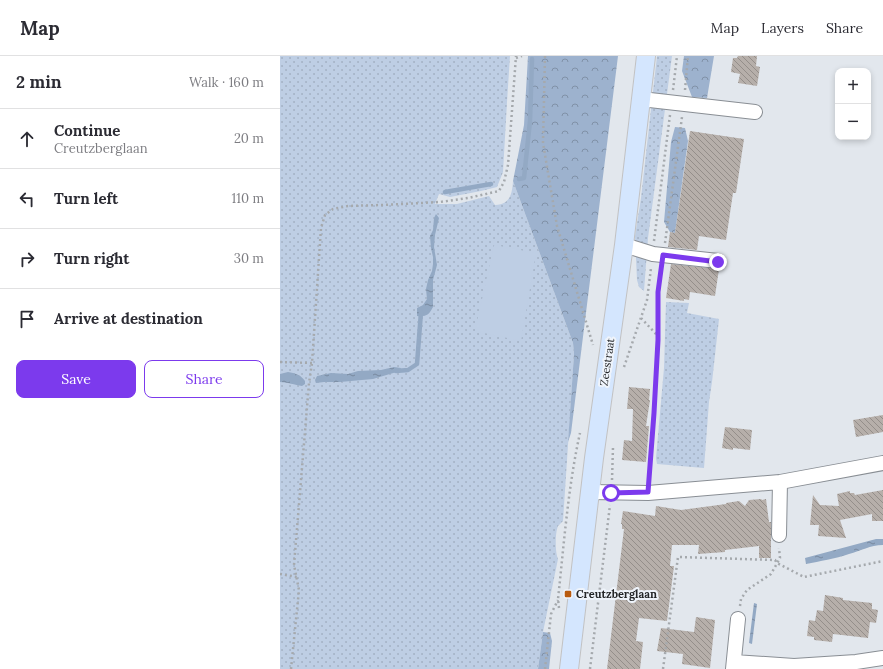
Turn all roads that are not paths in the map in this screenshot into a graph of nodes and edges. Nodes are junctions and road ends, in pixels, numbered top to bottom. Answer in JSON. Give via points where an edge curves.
{"nodes":[{"id":1,"x":646,"y":56,"type":"edge"},
{"id":2,"x":641,"y":99,"type":"junction"},
{"id":3,"x":755,"y":112,"type":"dead end"},
{"id":4,"x":624,"y":245,"type":"junction"},
{"id":5,"x":718,"y":262,"type":"dead end"},
{"id":6,"x":883,"y":463,"type":"edge"},
{"id":7,"x":780,"y":482,"type":"junction"},
{"id":8,"x":590,"y":492,"type":"junction"},
{"id":9,"x":779,"y":535,"type":"road end"},
{"id":10,"x":738,"y":619,"type":"road end"},
{"id":11,"x":883,"y":658,"type":"edge"},
{"id":12,"x":734,"y":665,"type":"edge"},
{"id":13,"x":569,"y":669,"type":"edge"}],
"edges":[{"from":1,"to":2,"type":"main road","name":"Zeestraat"},
{"from":2,"to":3,"type":"street"},
{"from":2,"to":4,"type":"main road","name":"Zeestraat"},
{"from":4,"to":5,"type":"street","via":[[658,255]]},
{"from":4,"to":8,"type":"main road","name":"Zeestraat"},
{"from":6,"to":7,"type":"street"},
{"from":7,"to":8,"type":"street","via":[[648,492]]},
{"from":7,"to":9,"type":"street"},
{"from":8,"to":13,"type":"main road","name":"Zeestraat"},
{"from":10,"to":12,"type":"street"},
{"from":11,"to":12,"type":"street","via":[[794,666]]}]}
